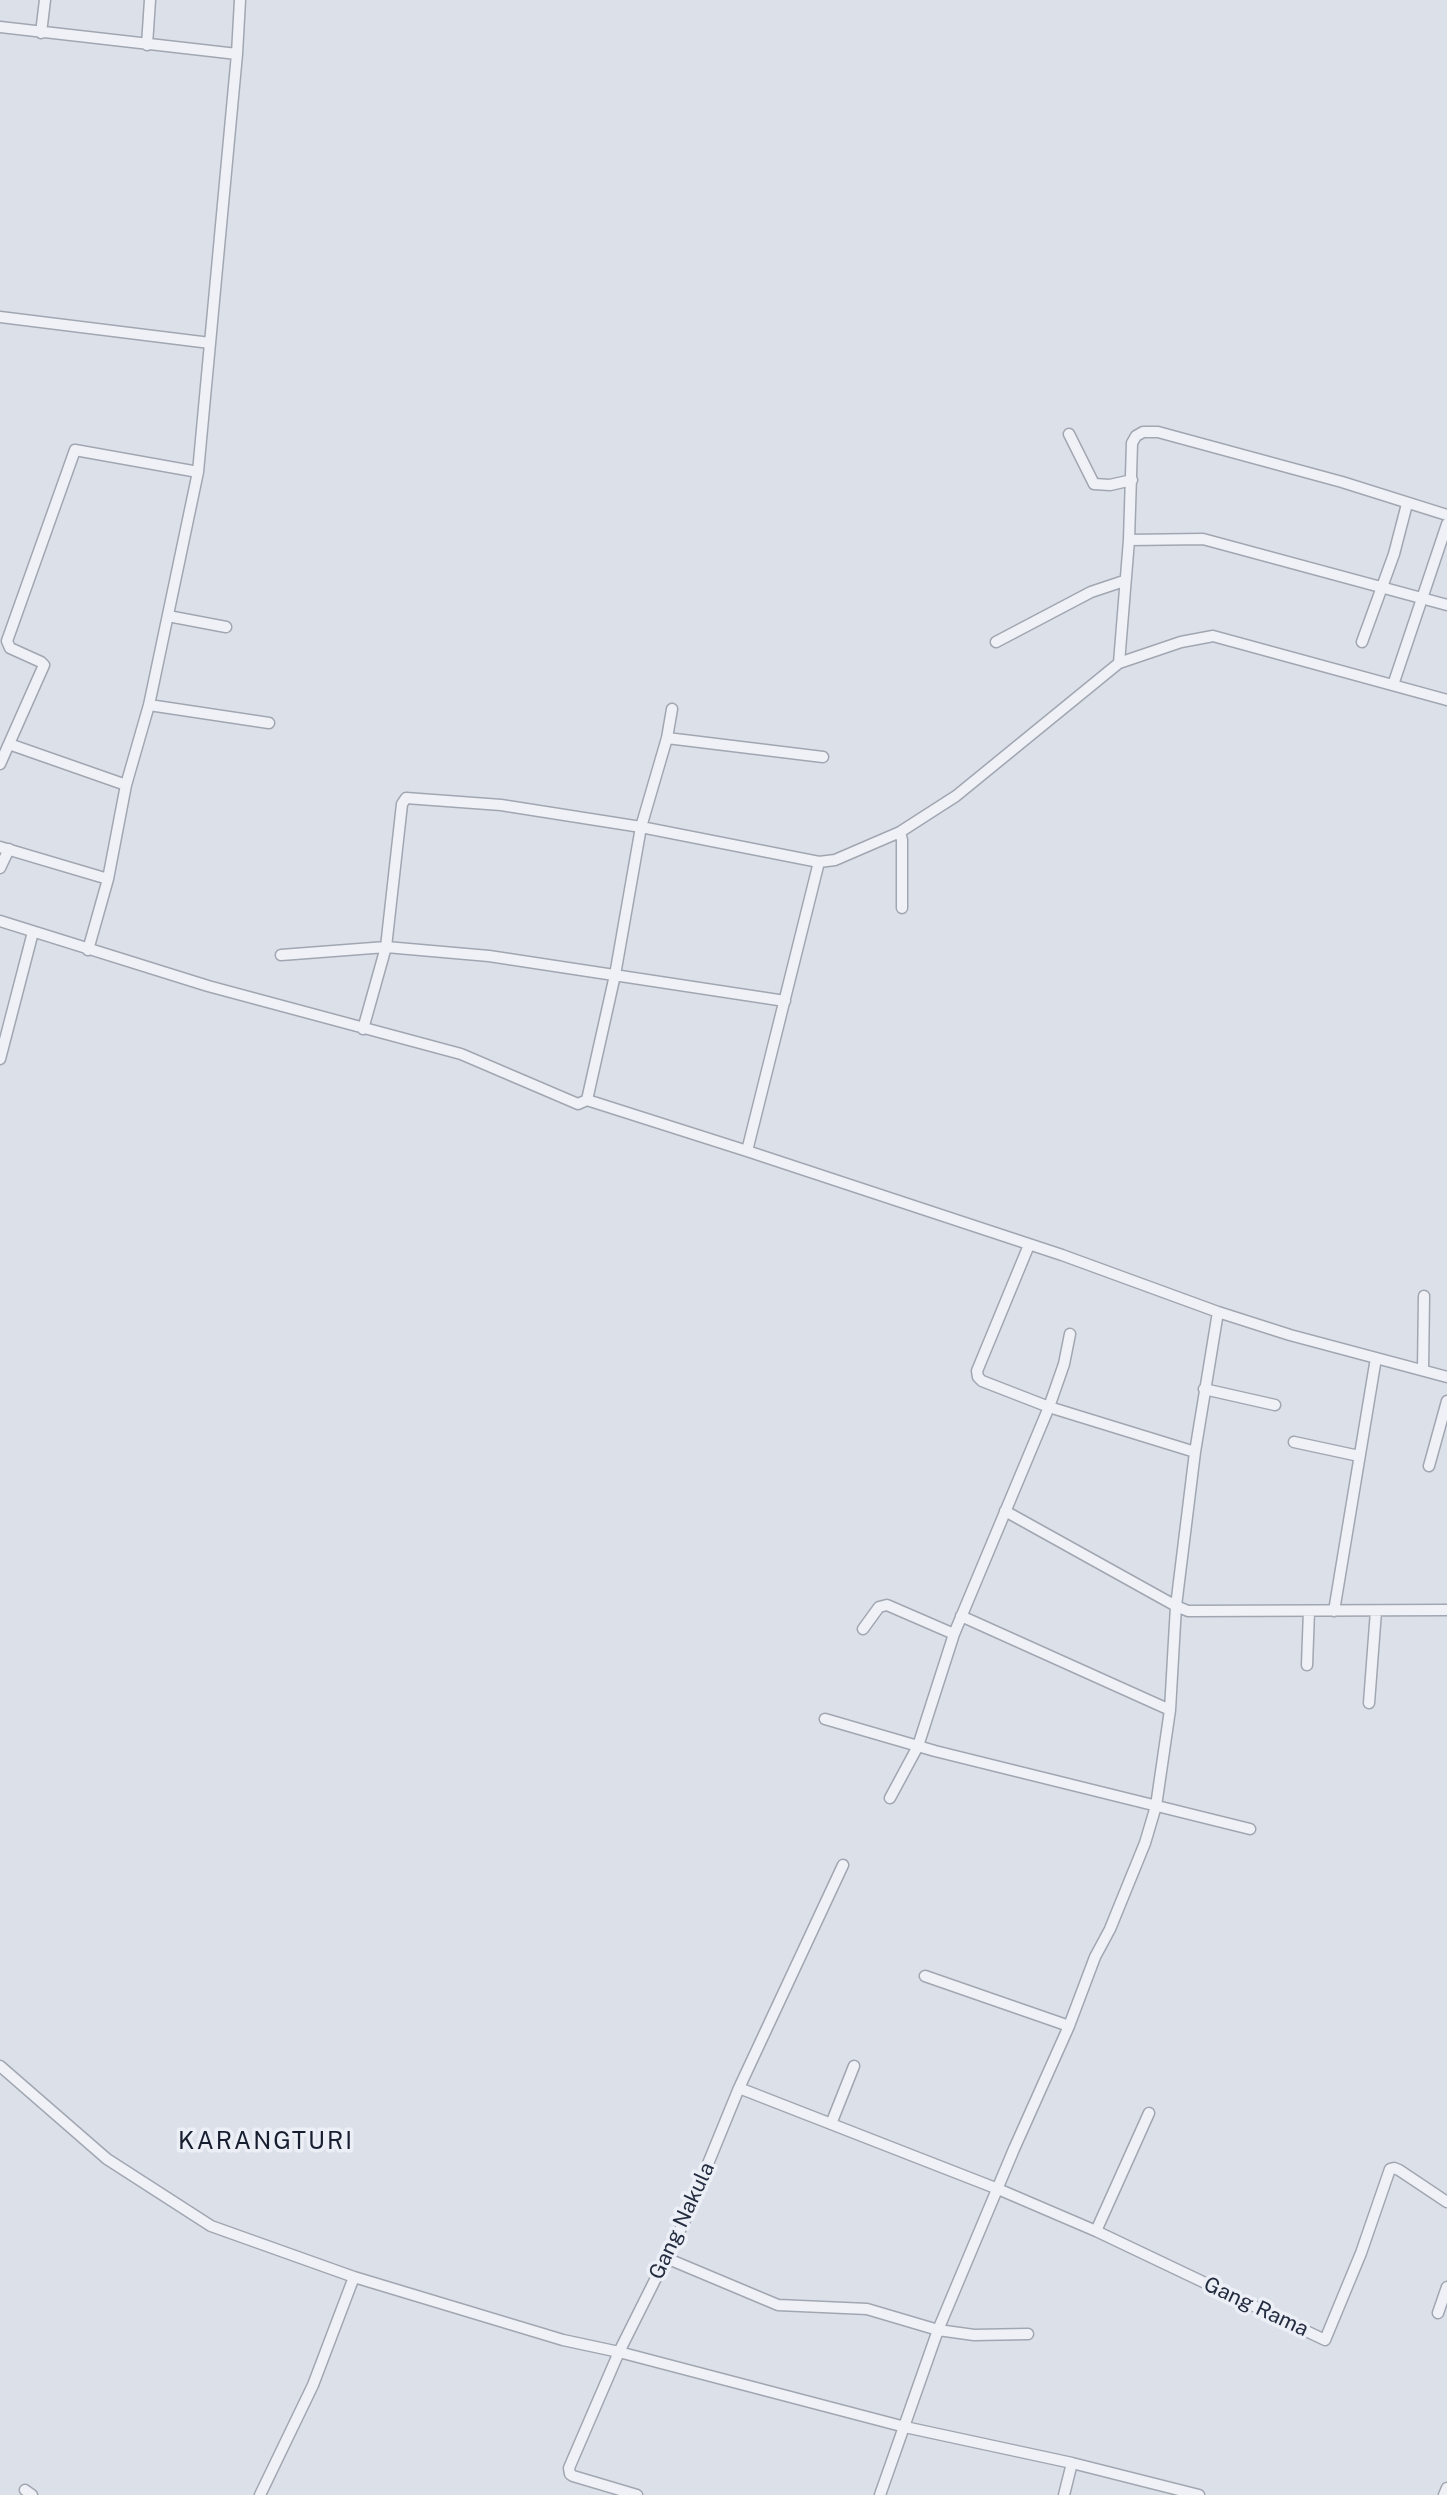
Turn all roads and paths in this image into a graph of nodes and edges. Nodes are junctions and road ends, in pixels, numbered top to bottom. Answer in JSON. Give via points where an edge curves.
{"nodes":[{"id":1,"x":45,"y":0,"type":"edge"},
{"id":2,"x":150,"y":0,"type":"edge"},
{"id":3,"x":240,"y":0,"type":"edge"},
{"id":4,"x":0,"y":27,"type":"edge"},
{"id":5,"x":41,"y":33,"type":"junction"},
{"id":6,"x":147,"y":45,"type":"junction"},
{"id":7,"x":237,"y":54,"type":"junction"},
{"id":8,"x":0,"y":317,"type":"edge"},
{"id":9,"x":210,"y":343,"type":"junction"},
{"id":10,"x":1069,"y":434,"type":"dead end"},
{"id":11,"x":198,"y":472,"type":"junction"},
{"id":12,"x":1132,"y":480,"type":"junction"},
{"id":13,"x":1407,"y":504,"type":"junction"},
{"id":14,"x":1447,"y":515,"type":"edge"},
{"id":15,"x":1447,"y":524,"type":"edge"},
{"id":16,"x":1129,"y":541,"type":"junction"},
{"id":17,"x":1124,"y":581,"type":"junction"},
{"id":18,"x":1383,"y":587,"type":"junction"},
{"id":19,"x":1421,"y":597,"type":"junction"},
{"id":20,"x":1447,"y":605,"type":"edge"},
{"id":21,"x":168,"y":616,"type":"junction"},
{"id":22,"x":226,"y":627,"type":"dead end"},
{"id":23,"x":996,"y":642,"type":"dead end"},
{"id":24,"x":1362,"y":642,"type":"dead end"},
{"id":25,"x":1119,"y":663,"type":"junction"},
{"id":26,"x":1393,"y":685,"type":"junction"},
{"id":27,"x":1447,"y":700,"type":"edge"},
{"id":28,"x":149,"y":705,"type":"junction"},
{"id":29,"x":672,"y":709,"type":"dead end"},
{"id":30,"x":269,"y":723,"type":"dead end"},
{"id":31,"x":667,"y":737,"type":"junction"},
{"id":32,"x":9,"y":744,"type":"junction"},
{"id":33,"x":822,"y":757,"type":"dead end"},
{"id":34,"x":0,"y":764,"type":"edge"},
{"id":35,"x":126,"y":785,"type":"junction"},
{"id":36,"x":641,"y":827,"type":"junction"},
{"id":37,"x":900,"y":832,"type":"junction"},
{"id":38,"x":4,"y":848,"type":"edge"},
{"id":39,"x":819,"y":862,"type":"junction"},
{"id":40,"x":0,"y":868,"type":"edge"},
{"id":41,"x":108,"y":879,"type":"junction"},
{"id":42,"x":902,"y":908,"type":"dead end"},
{"id":43,"x":0,"y":921,"type":"edge"},
{"id":44,"x":33,"y":932,"type":"junction"},
{"id":45,"x":386,"y":947,"type":"junction"},
{"id":46,"x":88,"y":950,"type":"junction"},
{"id":47,"x":281,"y":955,"type":"dead end"},
{"id":48,"x":615,"y":975,"type":"junction"},
{"id":49,"x":785,"y":1001,"type":"junction"},
{"id":50,"x":363,"y":1029,"type":"junction"},
{"id":51,"x":0,"y":1059,"type":"edge"},
{"id":52,"x":587,"y":1100,"type":"junction"},
{"id":53,"x":747,"y":1151,"type":"junction"},
{"id":54,"x":1029,"y":1245,"type":"junction"},
{"id":55,"x":1424,"y":1296,"type":"dead end"},
{"id":56,"x":1218,"y":1312,"type":"junction"},
{"id":57,"x":1070,"y":1334,"type":"dead end"},
{"id":58,"x":1376,"y":1358,"type":"junction"},
{"id":59,"x":1423,"y":1370,"type":"junction"},
{"id":60,"x":1447,"y":1377,"type":"edge"},
{"id":61,"x":1205,"y":1389,"type":"junction"},
{"id":62,"x":1447,"y":1401,"type":"edge"},
{"id":63,"x":1275,"y":1405,"type":"dead end"},
{"id":64,"x":1049,"y":1407,"type":"junction"},
{"id":65,"x":1294,"y":1441,"type":"dead end"},
{"id":66,"x":1195,"y":1452,"type":"junction"},
{"id":67,"x":1359,"y":1456,"type":"junction"},
{"id":68,"x":1429,"y":1466,"type":"dead end"},
{"id":69,"x":1005,"y":1511,"type":"junction"},
{"id":70,"x":1176,"y":1606,"type":"junction"},
{"id":71,"x":1447,"y":1610,"type":"edge"},
{"id":72,"x":1309,"y":1611,"type":"junction"},
{"id":73,"x":1334,"y":1611,"type":"junction"},
{"id":74,"x":1376,"y":1611,"type":"junction"},
{"id":75,"x":961,"y":1616,"type":"junction"},
{"id":76,"x":863,"y":1629,"type":"dead end"},
{"id":77,"x":954,"y":1634,"type":"junction"},
{"id":78,"x":1307,"y":1665,"type":"dead end"},
{"id":79,"x":1369,"y":1703,"type":"dead end"},
{"id":80,"x":1170,"y":1710,"type":"junction"},
{"id":81,"x":825,"y":1719,"type":"dead end"},
{"id":82,"x":918,"y":1745,"type":"junction"},
{"id":83,"x":890,"y":1798,"type":"dead end"},
{"id":84,"x":1156,"y":1805,"type":"junction"},
{"id":85,"x":1250,"y":1829,"type":"dead end"},
{"id":86,"x":843,"y":1865,"type":"dead end"},
{"id":87,"x":925,"y":1976,"type":"dead end"},
{"id":88,"x":1069,"y":2026,"type":"junction"},
{"id":89,"x":0,"y":2066,"type":"edge"},
{"id":90,"x":854,"y":2066,"type":"dead end"},
{"id":91,"x":739,"y":2088,"type":"junction"},
{"id":92,"x":1149,"y":2113,"type":"dead end"},
{"id":93,"x":831,"y":2124,"type":"junction"},
{"id":94,"x":998,"y":2189,"type":"junction"},
{"id":95,"x":1447,"y":2202,"type":"edge"},
{"id":96,"x":1096,"y":2231,"type":"junction"},
{"id":97,"x":666,"y":2258,"type":"junction"},
{"id":98,"x":354,"y":2277,"type":"junction"},
{"id":99,"x":1447,"y":2287,"type":"edge"},
{"id":100,"x":1438,"y":2314,"type":"dead end"},
{"id":101,"x":938,"y":2330,"type":"junction"},
{"id":102,"x":1028,"y":2334,"type":"dead end"},
{"id":103,"x":620,"y":2353,"type":"junction"},
{"id":104,"x":905,"y":2427,"type":"junction"},
{"id":105,"x":1072,"y":2463,"type":"junction"},
{"id":106,"x":1447,"y":2488,"type":"edge"},
{"id":107,"x":261,"y":2495,"type":"edge"},
{"id":108,"x":637,"y":2495,"type":"edge"},
{"id":109,"x":880,"y":2495,"type":"edge"},
{"id":110,"x":1064,"y":2495,"type":"edge"},
{"id":111,"x":1199,"y":2495,"type":"edge"},
{"id":112,"x":1444,"y":2495,"type":"edge"}],
"edges":[{"from":1,"to":5,"type":"street"},
{"from":2,"to":6,"type":"street"},
{"from":3,"to":7,"type":"street"},
{"from":4,"to":5,"type":"street"},
{"from":5,"to":6,"type":"street"},
{"from":6,"to":7,"type":"street"},
{"from":7,"to":9,"type":"street"},
{"from":8,"to":9,"type":"street"},
{"from":9,"to":11,"type":"street"},
{"from":10,"to":12,"type":"street","via":[[1094,484]]},
{"from":11,"to":21,"type":"street"},
{"from":11,"to":32,"type":"street","via":[[75,450],[7,641],[10,648],[44,665]]},
{"from":12,"to":13,"type":"street","via":[[1132,443],[1136,436],[1150,431]]},
{"from":12,"to":16,"type":"street"},
{"from":13,"to":14,"type":"street"},
{"from":13,"to":18,"type":"street"},
{"from":15,"to":19,"type":"street"},
{"from":16,"to":17,"type":"street"},
{"from":16,"to":18,"type":"street","via":[[1203,539]]},
{"from":17,"to":23,"type":"street","via":[[1091,592]]},
{"from":17,"to":25,"type":"street"},
{"from":18,"to":19,"type":"street"},
{"from":18,"to":24,"type":"street"},
{"from":19,"to":20,"type":"street"},
{"from":19,"to":26,"type":"street"},
{"from":21,"to":22,"type":"street"},
{"from":21,"to":28,"type":"street"},
{"from":25,"to":26,"type":"street","via":[[1189,639],[1213,636]]},
{"from":25,"to":37,"type":"street","via":[[956,796]]},
{"from":26,"to":27,"type":"street"},
{"from":28,"to":30,"type":"street"},
{"from":28,"to":35,"type":"street"},
{"from":29,"to":31,"type":"street"},
{"from":31,"to":33,"type":"street"},
{"from":31,"to":36,"type":"street"},
{"from":32,"to":34,"type":"street"},
{"from":32,"to":35,"type":"street"},
{"from":35,"to":41,"type":"street"},
{"from":36,"to":39,"type":"street"},
{"from":36,"to":45,"type":"street","via":[[500,806],[406,798]]},
{"from":36,"to":48,"type":"street"},
{"from":37,"to":39,"type":"street","via":[[835,860]]},
{"from":37,"to":42,"type":"street"},
{"from":38,"to":40,"type":"street"},
{"from":38,"to":41,"type":"street"},
{"from":39,"to":49,"type":"street"},
{"from":41,"to":46,"type":"street"},
{"from":43,"to":44,"type":"street"},
{"from":44,"to":46,"type":"street"},
{"from":44,"to":51,"type":"street"},
{"from":45,"to":47,"type":"street"},
{"from":45,"to":48,"type":"street","via":[[489,956]]},
{"from":45,"to":50,"type":"street"},
{"from":46,"to":50,"type":"street"},
{"from":48,"to":49,"type":"street"},
{"from":48,"to":52,"type":"street"},
{"from":49,"to":53,"type":"street"},
{"from":50,"to":52,"type":"street","via":[[461,1054],[578,1104]]},
{"from":52,"to":53,"type":"street"},
{"from":53,"to":54,"type":"street"},
{"from":54,"to":56,"type":"street"},
{"from":54,"to":64,"type":"street","via":[[976,1374],[982,1381]]},
{"from":55,"to":59,"type":"street"},
{"from":56,"to":58,"type":"street"},
{"from":56,"to":61,"type":"street"},
{"from":57,"to":64,"type":"street"},
{"from":58,"to":59,"type":"street"},
{"from":58,"to":67,"type":"street"},
{"from":59,"to":60,"type":"street"},
{"from":61,"to":63,"type":"street"},
{"from":61,"to":66,"type":"street"},
{"from":62,"to":68,"type":"street"},
{"from":64,"to":66,"type":"street"},
{"from":64,"to":69,"type":"street"},
{"from":65,"to":67,"type":"street"},
{"from":66,"to":70,"type":"street"},
{"from":67,"to":73,"type":"street"},
{"from":69,"to":70,"type":"street"},
{"from":69,"to":75,"type":"street"},
{"from":70,"to":72,"type":"street","via":[[1188,1611]]},
{"from":70,"to":80,"type":"street"},
{"from":71,"to":74,"type":"street"},
{"from":72,"to":73,"type":"street"},
{"from":72,"to":78,"type":"street"},
{"from":73,"to":74,"type":"street"},
{"from":74,"to":79,"type":"street"},
{"from":75,"to":77,"type":"street"},
{"from":75,"to":80,"type":"street"},
{"from":76,"to":77,"type":"street","via":[[879,1606],[887,1605]]},
{"from":77,"to":82,"type":"street"},
{"from":80,"to":84,"type":"street"},
{"from":81,"to":82,"type":"street"},
{"from":82,"to":83,"type":"street"},
{"from":82,"to":84,"type":"street"},
{"from":84,"to":85,"type":"street"},
{"from":84,"to":88,"type":"street","via":[[1133,1877]]},
{"from":86,"to":91,"type":"street","name":"Gang Nakula"},
{"from":87,"to":88,"type":"street"},
{"from":88,"to":94,"type":"street"},
{"from":89,"to":98,"type":"street","via":[[107,2159],[211,2226]]},
{"from":90,"to":93,"type":"street"},
{"from":91,"to":93,"type":"street","name":"Gang Rama"},
{"from":91,"to":97,"type":"street","name":"Gang Nakula"},
{"from":92,"to":96,"type":"street"},
{"from":93,"to":94,"type":"street","name":"Gang Rama"},
{"from":94,"to":96,"type":"street","name":"Gang Rama"},
{"from":94,"to":101,"type":"street"},
{"from":95,"to":96,"type":"street","name":"Gang Rama","via":[[1399,2170],[1390,2169],[1325,2340]]},
{"from":97,"to":101,"type":"street","via":[[778,2305],[867,2309]]},
{"from":97,"to":103,"type":"street","name":"Gang Nakula"},
{"from":98,"to":103,"type":"street"},
{"from":98,"to":107,"type":"street","via":[[313,2385]]},
{"from":99,"to":100,"type":"street"},
{"from":101,"to":102,"type":"street","via":[[974,2336]]},
{"from":101,"to":104,"type":"street"},
{"from":103,"to":104,"type":"street"},
{"from":103,"to":108,"type":"street","name":"Gang Nakula","via":[[569,2471]]},
{"from":104,"to":105,"type":"street"},
{"from":104,"to":109,"type":"street"},
{"from":105,"to":110,"type":"street"},
{"from":105,"to":111,"type":"street"},
{"from":106,"to":112,"type":"street"}]}
